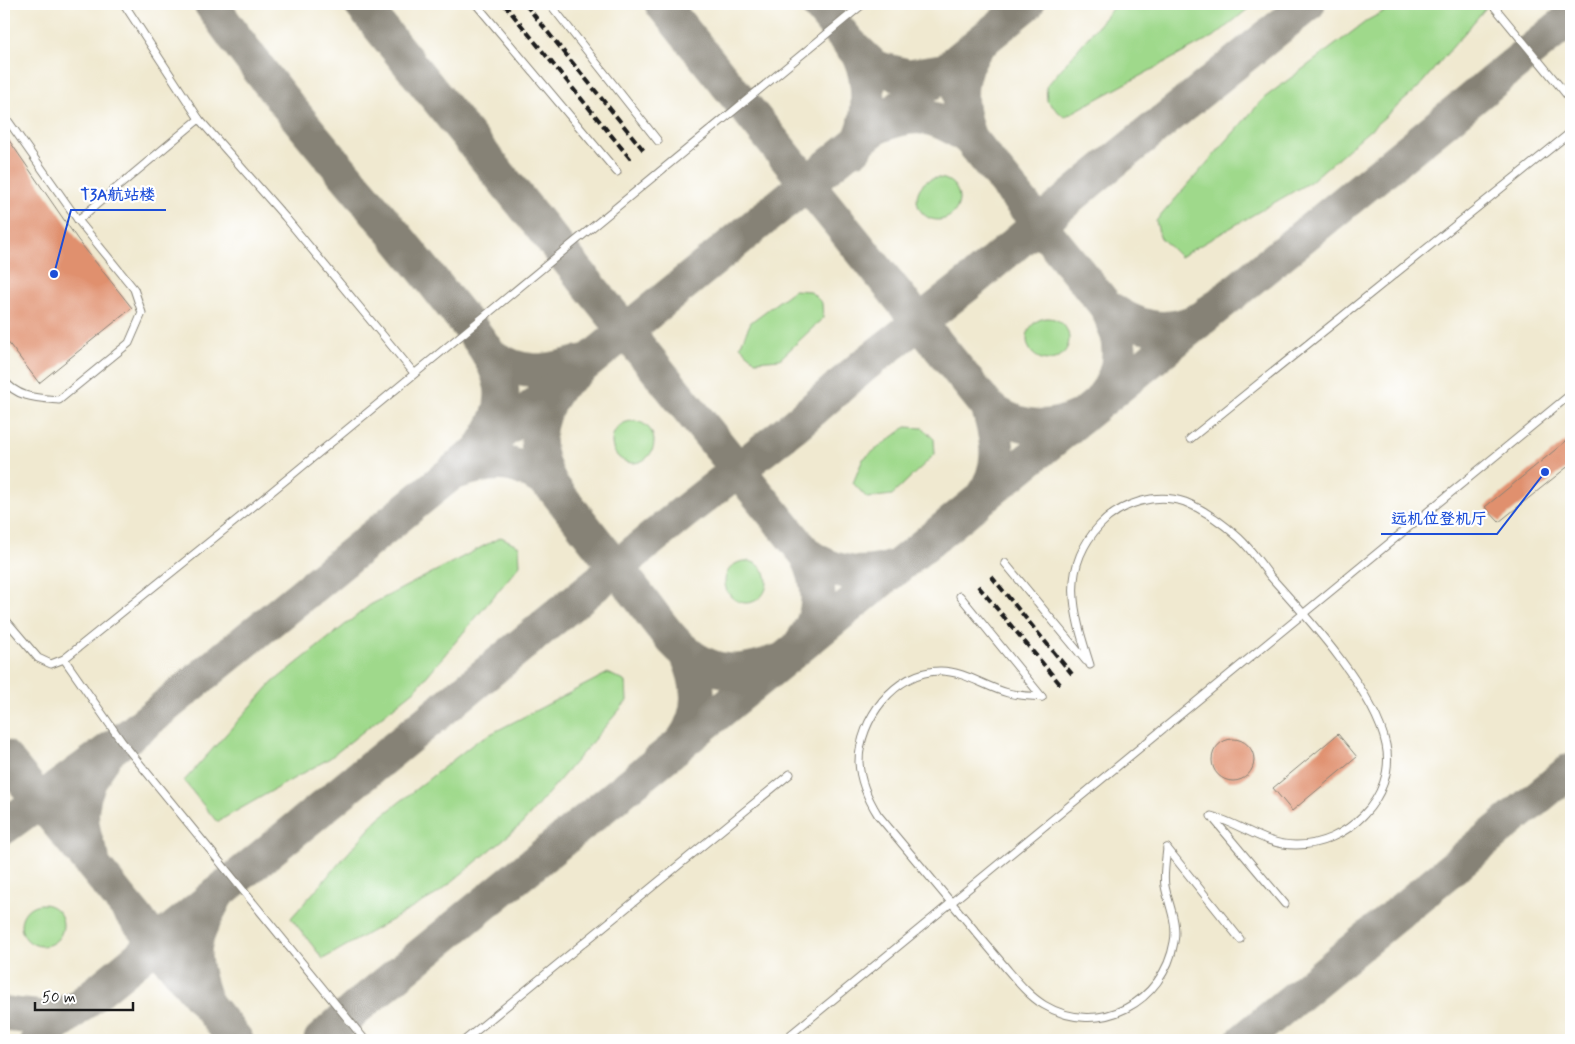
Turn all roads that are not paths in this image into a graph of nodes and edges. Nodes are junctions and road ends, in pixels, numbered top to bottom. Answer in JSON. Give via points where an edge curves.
{"nodes":[{"id":1,"x":124,"y":4,"type":"edge"},
{"id":2,"x":476,"y":4,"type":"edge"},
{"id":3,"x":550,"y":4,"type":"edge"},
{"id":4,"x":863,"y":4,"type":"edge"},
{"id":5,"x":1492,"y":4,"type":"edge"},
{"id":6,"x":1571,"y":100,"type":"edge"},
{"id":7,"x":4,"y":115,"type":"edge"},
{"id":8,"x":199,"y":119,"type":"junction"},
{"id":9,"x":1571,"y":132,"type":"edge"},
{"id":10,"x":658,"y":141,"type":"dead end"},
{"id":11,"x":618,"y":172,"type":"dead end"},
{"id":12,"x":78,"y":220,"type":"junction"},
{"id":13,"x":414,"y":373,"type":"junction"},
{"id":14,"x":4,"y":380,"type":"edge"},
{"id":15,"x":1571,"y":394,"type":"edge"},
{"id":16,"x":1190,"y":439,"type":"dead end"},
{"id":17,"x":1005,"y":563,"type":"dead end"},
{"id":18,"x":960,"y":596,"type":"dead end"},
{"id":19,"x":1304,"y":613,"type":"junction"},
{"id":20,"x":4,"y":618,"type":"edge"},
{"id":21,"x":64,"y":659,"type":"junction"},
{"id":22,"x":790,"y":774,"type":"dead end"},
{"id":23,"x":951,"y":904,"type":"junction"},
{"id":24,"x":1285,"y":904,"type":"dead end"},
{"id":25,"x":1240,"y":939,"type":"dead end"},
{"id":26,"x":366,"y":1040,"type":"edge"},
{"id":27,"x":465,"y":1040,"type":"edge"},
{"id":28,"x":784,"y":1040,"type":"edge"}],
"edges":[{"from":1,"to":8,"type":"lane"},
{"from":2,"to":11,"type":"lane"},
{"from":3,"to":10,"type":"lane"},
{"from":4,"to":13,"type":"lane"},
{"from":5,"to":6,"type":"lane"},
{"from":7,"to":12,"type":"lane"},
{"from":8,"to":12,"type":"lane"},
{"from":8,"to":13,"type":"lane"},
{"from":9,"to":16,"type":"lane"},
{"from":12,"to":14,"type":"lane","via":[[134,289],[142,313],[129,343],[59,400],[32,398],[11,390]]},
{"from":13,"to":21,"type":"lane"},
{"from":15,"to":19,"type":"lane"},
{"from":17,"to":19,"type":"lane","via":[[1090,666],[1075,618],[1074,574],[1080,552],[1091,535],[1125,506],[1153,499],[1184,502],[1218,520],[1240,539]]},
{"from":18,"to":23,"type":"lane","via":[[1042,696],[1009,694],[960,674],[939,671],[916,677],[898,686],[884,700],[867,727],[860,747],[859,764],[869,800]]},
{"from":19,"to":23,"type":"lane"},
{"from":19,"to":24,"type":"lane","via":[[1375,712],[1387,748],[1386,768],[1371,807],[1342,834],[1326,842],[1275,843],[1211,816]]},
{"from":20,"to":21,"type":"lane","via":[[38,658],[51,664]]},
{"from":21,"to":26,"type":"lane","via":[[122,742]]},
{"from":22,"to":27,"type":"lane"},
{"from":23,"to":25,"type":"lane","via":[[1006,968],[1044,1005],[1061,1013],[1083,1017],[1123,1011],[1140,1001],[1166,965],[1175,940],[1164,883],[1167,848]]},
{"from":23,"to":28,"type":"lane"}]}
